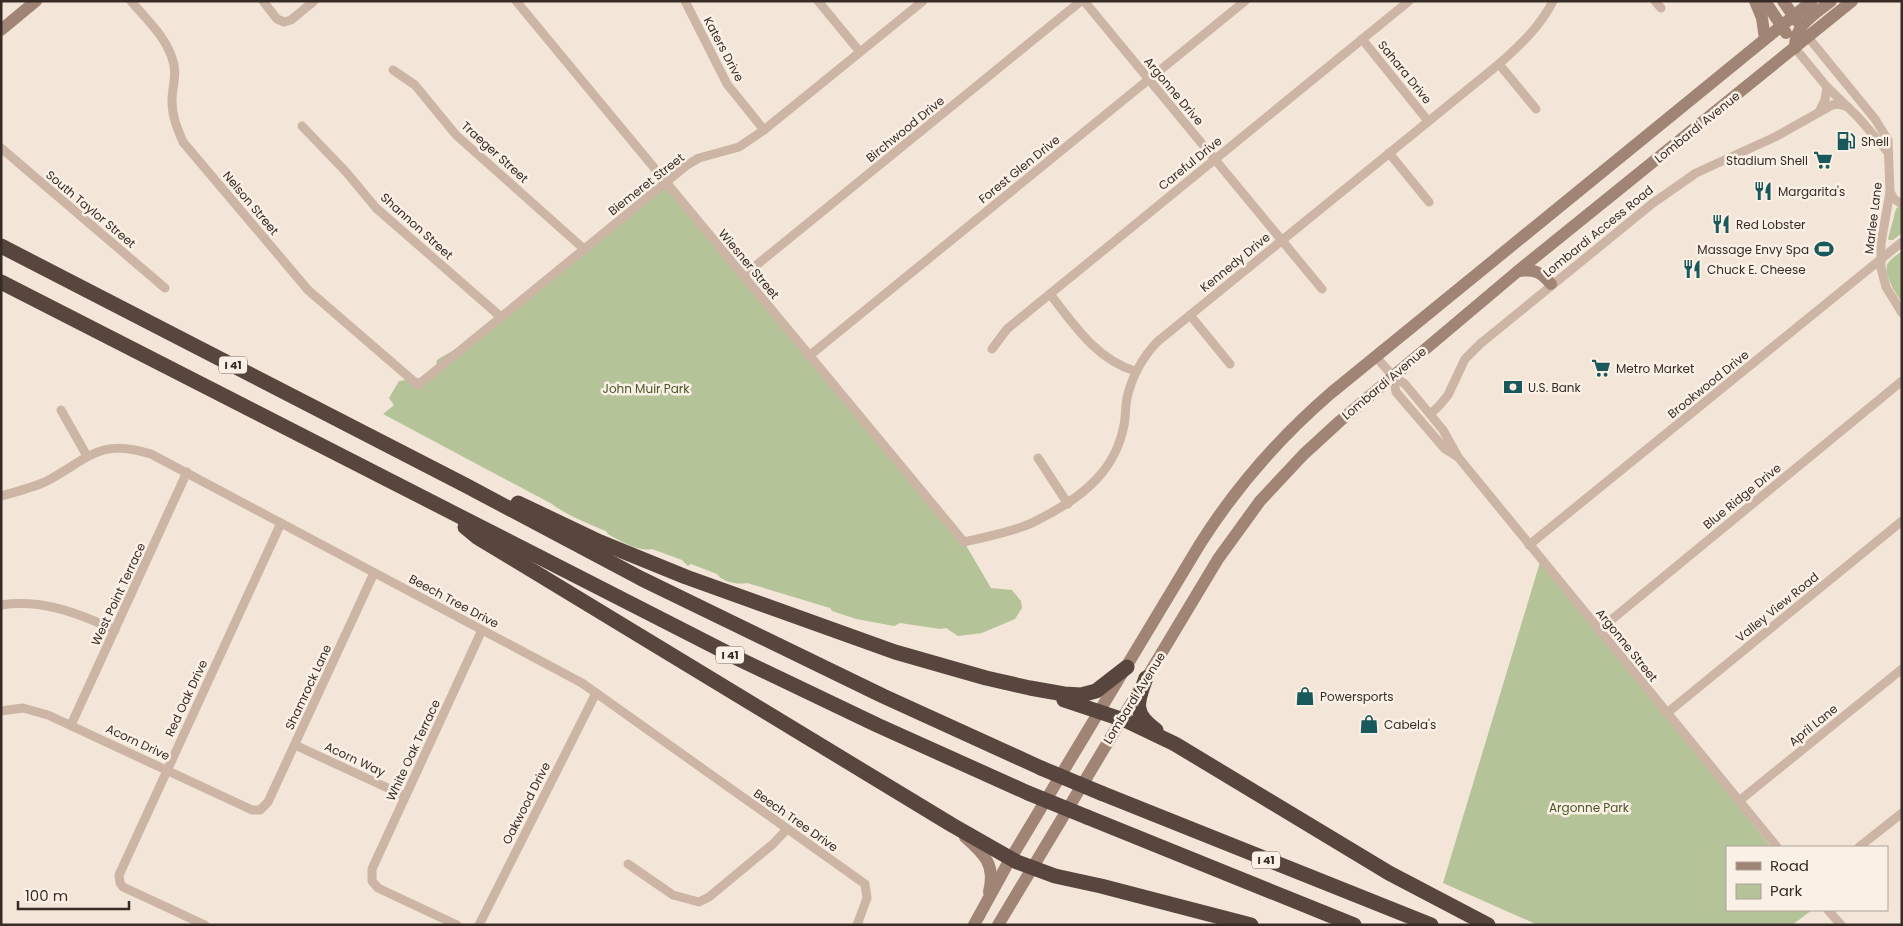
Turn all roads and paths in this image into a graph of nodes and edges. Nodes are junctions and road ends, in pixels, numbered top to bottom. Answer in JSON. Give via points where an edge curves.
{"nodes":[{"id":1,"x":36,"y":1,"type":"edge"},
{"id":2,"x":131,"y":1,"type":"edge"},
{"id":3,"x":263,"y":1,"type":"edge"},
{"id":4,"x":314,"y":1,"type":"edge"},
{"id":5,"x":516,"y":1,"type":"edge"},
{"id":6,"x":685,"y":1,"type":"edge"},
{"id":7,"x":818,"y":1,"type":"edge"},
{"id":8,"x":923,"y":1,"type":"edge"},
{"id":9,"x":1082,"y":1,"type":"edge"},
{"id":10,"x":1244,"y":1,"type":"edge"},
{"id":11,"x":1409,"y":1,"type":"edge"},
{"id":12,"x":1553,"y":1,"type":"edge"},
{"id":13,"x":1755,"y":1,"type":"edge"},
{"id":14,"x":1764,"y":1,"type":"edge"},
{"id":15,"x":1783,"y":1,"type":"edge"},
{"id":16,"x":1812,"y":1,"type":"edge"},
{"id":17,"x":1831,"y":1,"type":"edge"},
{"id":18,"x":1852,"y":1,"type":"edge"},
{"id":19,"x":1782,"y":26,"type":"junction"},
{"id":20,"x":1801,"y":26,"type":"junction"},
{"id":21,"x":1,"y":30,"type":"edge"},
{"id":22,"x":1765,"y":39,"type":"junction"},
{"id":23,"x":1362,"y":40,"type":"junction"},
{"id":24,"x":1795,"y":48,"type":"junction"},
{"id":25,"x":860,"y":52,"type":"junction"},
{"id":26,"x":1499,"y":64,"type":"junction"},
{"id":27,"x":393,"y":70,"type":"dead end"},
{"id":28,"x":1148,"y":80,"type":"junction"},
{"id":29,"x":1827,"y":87,"type":"junction"},
{"id":30,"x":1848,"y":107,"type":"junction"},
{"id":31,"x":1536,"y":109,"type":"dead end"},
{"id":32,"x":1819,"y":112,"type":"junction"},
{"id":33,"x":1428,"y":121,"type":"junction"},
{"id":34,"x":302,"y":126,"type":"dead end"},
{"id":35,"x":764,"y":130,"type":"junction"},
{"id":36,"x":1,"y":148,"type":"edge"},
{"id":37,"x":1888,"y":151,"type":"junction"},
{"id":38,"x":1389,"y":153,"type":"junction"},
{"id":39,"x":1214,"y":160,"type":"junction"},
{"id":40,"x":666,"y":182,"type":"junction"},
{"id":41,"x":1890,"y":192,"type":"junction"},
{"id":42,"x":1429,"y":202,"type":"dead end"},
{"id":43,"x":1902,"y":204,"type":"edge"},
{"id":44,"x":1282,"y":241,"type":"junction"},
{"id":45,"x":1902,"y":242,"type":"edge"},
{"id":46,"x":1,"y":246,"type":"edge"},
{"id":47,"x":584,"y":249,"type":"junction"},
{"id":48,"x":1545,"y":250,"type":"junction"},
{"id":49,"x":1880,"y":259,"type":"junction"},
{"id":50,"x":1518,"y":272,"type":"junction"},
{"id":51,"x":1542,"y":273,"type":"junction"},
{"id":52,"x":743,"y":276,"type":"junction"},
{"id":53,"x":1,"y":282,"type":"edge"},
{"id":54,"x":1551,"y":284,"type":"junction"},
{"id":55,"x":165,"y":288,"type":"dead end"},
{"id":56,"x":1322,"y":290,"type":"dead end"},
{"id":57,"x":1050,"y":294,"type":"junction"},
{"id":58,"x":1902,"y":313,"type":"edge"},
{"id":59,"x":1190,"y":315,"type":"junction"},
{"id":60,"x":501,"y":317,"type":"junction"},
{"id":61,"x":992,"y":349,"type":"dead end"},
{"id":62,"x":809,"y":356,"type":"junction"},
{"id":63,"x":1376,"y":356,"type":"junction"},
{"id":64,"x":1230,"y":364,"type":"dead end"},
{"id":65,"x":1135,"y":371,"type":"junction"},
{"id":66,"x":1393,"y":376,"type":"junction"},
{"id":67,"x":1902,"y":381,"type":"edge"},
{"id":68,"x":418,"y":385,"type":"joint"},
{"id":69,"x":61,"y":410,"type":"dead end"},
{"id":70,"x":1430,"y":414,"type":"junction"},
{"id":71,"x":87,"y":456,"type":"junction"},
{"id":72,"x":1458,"y":457,"type":"junction"},
{"id":73,"x":1038,"y":458,"type":"dead end"},
{"id":74,"x":187,"y":472,"type":"junction"},
{"id":75,"x":465,"y":485,"type":"junction"},
{"id":76,"x":1,"y":496,"type":"edge"},
{"id":77,"x":1068,"y":504,"type":"junction"},
{"id":78,"x":438,"y":506,"type":"junction"},
{"id":79,"x":1902,"y":521,"type":"edge"},
{"id":80,"x":281,"y":523,"type":"junction"},
{"id":81,"x":964,"y":542,"type":"joint"},
{"id":82,"x":1529,"y":545,"type":"junction"},
{"id":83,"x":374,"y":573,"type":"junction"},
{"id":84,"x":1,"y":605,"type":"edge"},
{"id":85,"x":115,"y":630,"type":"junction"},
{"id":86,"x":482,"y":630,"type":"junction"},
{"id":87,"x":1599,"y":630,"type":"junction"},
{"id":88,"x":1127,"y":667,"type":"junction"},
{"id":89,"x":1902,"y":670,"type":"edge"},
{"id":90,"x":1146,"y":678,"type":"junction"},
{"id":91,"x":1030,"y":688,"type":"junction"},
{"id":92,"x":596,"y":693,"type":"junction"},
{"id":93,"x":1,"y":711,"type":"edge"},
{"id":94,"x":1100,"y":712,"type":"junction"},
{"id":95,"x":1667,"y":713,"type":"junction"},
{"id":96,"x":1121,"y":718,"type":"junction"},
{"id":97,"x":71,"y":725,"type":"junction"},
{"id":98,"x":1175,"y":744,"type":"junction"},
{"id":99,"x":294,"y":745,"type":"junction"},
{"id":100,"x":167,"y":770,"type":"junction"},
{"id":101,"x":405,"y":796,"type":"junction"},
{"id":102,"x":1739,"y":801,"type":"junction"},
{"id":103,"x":260,"y":810,"type":"joint"},
{"id":104,"x":1902,"y":813,"type":"edge"},
{"id":105,"x":952,"y":825,"type":"junction"},
{"id":106,"x":787,"y":829,"type":"junction"},
{"id":107,"x":1776,"y":846,"type":"edge"},
{"id":108,"x":1860,"y":846,"type":"edge"},
{"id":109,"x":1011,"y":858,"type":"junction"},
{"id":110,"x":628,"y":864,"type":"dead end"},
{"id":111,"x":1031,"y":868,"type":"junction"},
{"id":112,"x":986,"y":902,"type":"junction"},
{"id":113,"x":1829,"y":911,"type":"edge"},
{"id":114,"x":205,"y":925,"type":"edge"},
{"id":115,"x":457,"y":925,"type":"edge"},
{"id":116,"x":479,"y":925,"type":"edge"},
{"id":117,"x":856,"y":925,"type":"edge"},
{"id":118,"x":974,"y":925,"type":"edge"},
{"id":119,"x":998,"y":925,"type":"edge"},
{"id":120,"x":1251,"y":925,"type":"edge"},
{"id":121,"x":1354,"y":925,"type":"edge"},
{"id":122,"x":1431,"y":925,"type":"edge"},
{"id":123,"x":1488,"y":925,"type":"edge"},
{"id":124,"x":1841,"y":925,"type":"edge"}],
"edges":[{"from":1,"to":21,"type":"main road"},
{"from":2,"to":68,"type":"street","name":"Nelson Street","via":[[165,42],[173,60],[174,119],[183,142],[308,290]]},
{"from":3,"to":4,"type":"street","via":[[284,22]]},
{"from":5,"to":40,"type":"street","name":"Wiesner Street"},
{"from":6,"to":35,"type":"street","name":"Katers Drive","via":[[726,84]]},
{"from":7,"to":25,"type":"street"},
{"from":8,"to":25,"type":"street","name":"Biemeret Street"},
{"from":9,"to":28,"type":"street","name":"Argonne Drive"},
{"from":9,"to":52,"type":"street","name":"Birchwood Drive"},
{"from":10,"to":28,"type":"street","name":"Forest Glen Drive"},
{"from":11,"to":23,"type":"street","name":"Careful Drive"},
{"from":12,"to":26,"type":"street","name":"Kennedy Drive","via":[[1526,40]]},
{"from":13,"to":22,"type":"main road"},
{"from":14,"to":19,"type":"main road"},
{"from":15,"to":20,"type":"main road"},
{"from":16,"to":20,"type":"main road","name":"Lombardi Avenue"},
{"from":17,"to":20,"type":"main road"},
{"from":18,"to":20,"type":"main road","name":"Lombardi Avenue"},
{"from":19,"to":20,"type":"main road","name":"Lombardi Avenue"},
{"from":19,"to":22,"type":"main road","name":"Lombardi Avenue"},
{"from":19,"to":24,"type":"main road"},
{"from":20,"to":24,"type":"main road"},
{"from":20,"to":37,"type":"street","name":"Marlee Lane","via":[[1882,127],[1888,140]]},
{"from":22,"to":63,"type":"main road","name":"Lombardi Avenue"},
{"from":23,"to":33,"type":"street","name":"Sahara Drive"},
{"from":23,"to":39,"type":"street","name":"Careful Drive"},
{"from":24,"to":29,"type":"street"},
{"from":24,"to":48,"type":"main road","name":"Lombardi Avenue"},
{"from":25,"to":35,"type":"street","name":"Biemeret Street"},
{"from":26,"to":31,"type":"street"},
{"from":26,"to":33,"type":"street","name":"Kennedy Drive"},
{"from":27,"to":47,"type":"street","name":"Traeger Street","via":[[415,85],[456,136]]},
{"from":28,"to":39,"type":"street","name":"Argonne Drive"},
{"from":28,"to":62,"type":"street","name":"Forest Glen Drive"},
{"from":29,"to":30,"type":"street"},
{"from":29,"to":32,"type":"street"},
{"from":30,"to":32,"type":"street","name":"Lombardi Access Road","via":[[1834,105]]},
{"from":30,"to":37,"type":"street"},
{"from":32,"to":54,"type":"street","name":"Lombardi Access Road","via":[[1681,182]]},
{"from":33,"to":38,"type":"street","name":"Kennedy Drive"},
{"from":34,"to":60,"type":"street","name":"Shannon Street","via":[[376,208]]},
{"from":35,"to":40,"type":"street","name":"Biemeret Street","via":[[739,147],[699,158]]},
{"from":36,"to":55,"type":"street","name":"South Taylor Street"},
{"from":37,"to":41,"type":"street","name":"Marlee Lane"},
{"from":38,"to":42,"type":"street"},
{"from":38,"to":44,"type":"street","name":"Kennedy Drive"},
{"from":39,"to":44,"type":"street","name":"Argonne Drive"},
{"from":39,"to":57,"type":"street","name":"Careful Drive"},
{"from":40,"to":47,"type":"street","name":"Biemeret Street"},
{"from":40,"to":52,"type":"street","name":"Wiesner Street"},
{"from":41,"to":43,"type":"street"},
{"from":41,"to":49,"type":"street","name":"Marlee Lane"},
{"from":44,"to":56,"type":"street","name":"Argonne Drive"},
{"from":44,"to":59,"type":"street","name":"Kennedy Drive"},
{"from":45,"to":49,"type":"street","name":"Brookwood Drive"},
{"from":46,"to":75,"type":"highway","number":"I 41"},
{"from":47,"to":60,"type":"street","name":"Biemeret Street"},
{"from":48,"to":50,"type":"main road","name":"Lombardi Avenue"},
{"from":48,"to":51,"type":"main road"},
{"from":49,"to":58,"type":"street","name":"Marlee Lane","via":[[1886,287]]},
{"from":49,"to":82,"type":"street","name":"Brookwood Drive"},
{"from":50,"to":51,"type":"main road","via":[[1531,270]]},
{"from":50,"to":66,"type":"main road","name":"Lombardi Avenue"},
{"from":51,"to":54,"type":"main road"},
{"from":52,"to":62,"type":"street","name":"Wiesner Street"},
{"from":53,"to":78,"type":"highway","number":"I 41"},
{"from":54,"to":70,"type":"street","name":"Lombardi Access Road","via":[[1465,359],[1448,395]]},
{"from":57,"to":61,"type":"street","name":"Careful Drive","via":[[1007,329]]},
{"from":57,"to":65,"type":"street","via":[[1083,337],[1102,354]]},
{"from":59,"to":64,"type":"street"},
{"from":59,"to":65,"type":"street","name":"Kennedy Drive","via":[[1157,342]]},
{"from":60,"to":68,"type":"street","name":"Biemeret Street"},
{"from":62,"to":81,"type":"street","name":"Wiesner Street"},
{"from":63,"to":66,"type":"street","name":"Argonne Street"},
{"from":63,"to":88,"type":"main road","name":"Lombardi Avenue","via":[[1302,419],[1246,480],[1200,544]]},
{"from":65,"to":77,"type":"street","name":"Kennedy Drive","via":[[1126,399],[1124,426],[1116,454],[1100,477]]},
{"from":66,"to":70,"type":"street","name":"Argonne Street","via":[[1406,384]]},
{"from":66,"to":72,"type":"street","name":"Argonne Street","via":[[1396,392],[1445,449]]},
{"from":66,"to":90,"type":"main road","name":"Lombardi Avenue","via":[[1315,443],[1260,501],[1224,549]]},
{"from":67,"to":87,"type":"street","name":"Blue Ridge Drive"},
{"from":69,"to":71,"type":"street"},
{"from":70,"to":72,"type":"street","name":"Argonne Street"},
{"from":71,"to":74,"type":"street","name":"Beech Tree Drive","via":[[108,448],[132,448]]},
{"from":71,"to":76,"type":"street","name":"Beech Tree Drive","via":[[46,481]]},
{"from":72,"to":82,"type":"street","name":"Argonne Street"},
{"from":73,"to":77,"type":"street"},
{"from":74,"to":80,"type":"street","name":"Beech Tree Drive"},
{"from":74,"to":85,"type":"street","name":"West Point Terrace"},
{"from":75,"to":91,"type":"highway","via":[[498,494],[600,542],[894,652]]},
{"from":75,"to":122,"type":"highway","number":"I 41","bridge":true,"via":[[596,556],[753,634],[1041,768]]},
{"from":77,"to":81,"type":"street","name":"Kennedy Drive","via":[[1028,525]]},
{"from":78,"to":105,"type":"highway","via":[[477,537]]},
{"from":78,"to":121,"type":"highway","number":"I 41","bridge":true,"via":[[741,660],[877,725],[1086,818]]},
{"from":79,"to":95,"type":"street","name":"Valley View Road"},
{"from":80,"to":83,"type":"street","name":"Beech Tree Drive"},
{"from":80,"to":100,"type":"street","name":"Red Oak Drive"},
{"from":82,"to":87,"type":"street","name":"Argonne Street"},
{"from":83,"to":86,"type":"street","name":"Beech Tree Drive"},
{"from":83,"to":99,"type":"street","name":"Shamrock Lane"},
{"from":84,"to":85,"type":"street","via":[[45,605],[79,614]]},
{"from":85,"to":97,"type":"street","name":"West Point Terrace"},
{"from":86,"to":92,"type":"street","name":"Beech Tree Drive"},
{"from":86,"to":101,"type":"street","name":"White Oak Terrace"},
{"from":87,"to":95,"type":"street","name":"Argonne Street"},
{"from":88,"to":91,"type":"highway","via":[[1099,689],[1085,694],[1068,695]]},
{"from":88,"to":94,"type":"main road","name":"Lombardi Avenue"},
{"from":89,"to":102,"type":"street","name":"April Lane"},
{"from":90,"to":96,"type":"main road","name":"Lombardi Avenue"},
{"from":90,"to":98,"type":"highway","via":[[1138,701],[1139,714]]},
{"from":91,"to":94,"type":"highway"},
{"from":92,"to":106,"type":"street","name":"Beech Tree Drive"},
{"from":92,"to":116,"type":"street","name":"Oakwood Drive"},
{"from":93,"to":97,"type":"street","name":"Acorn Drive","via":[[23,708]]},
{"from":94,"to":96,"type":"highway"},
{"from":94,"to":109,"type":"main road","name":"Lombardi Avenue"},
{"from":95,"to":102,"type":"street","name":"Argonne Street"},
{"from":96,"to":98,"type":"highway"},
{"from":96,"to":111,"type":"main road","name":"Lombardi Avenue"},
{"from":97,"to":100,"type":"street","name":"Acorn Drive"},
{"from":98,"to":123,"type":"highway","via":[[1389,873]]},
{"from":99,"to":101,"type":"street","name":"Acorn Way"},
{"from":99,"to":103,"type":"street","name":"Shamrock Lane","via":[[268,802]]},
{"from":100,"to":103,"type":"street","name":"Acorn Drive","via":[[252,810]]},
{"from":100,"to":114,"type":"street","name":"Red Oak Drive","via":[[119,875],[121,885]]},
{"from":101,"to":115,"type":"street","name":"White Oak Terrace","via":[[372,869],[372,881],[378,888]]},
{"from":102,"to":107,"type":"street","name":"Argonne Street"},
{"from":104,"to":108,"type":"street"},
{"from":105,"to":109,"type":"highway"},
{"from":105,"to":112,"type":"main road","via":[[988,861],[991,883]]},
{"from":106,"to":110,"type":"street","via":[[773,844],[699,902],[673,895]]},
{"from":106,"to":117,"type":"street","name":"Beech Tree Drive","via":[[865,884],[867,898]]},
{"from":109,"to":111,"type":"highway"},
{"from":109,"to":112,"type":"main road","name":"Lombardi Avenue"},
{"from":111,"to":119,"type":"main road","name":"Lombardi Avenue"},
{"from":111,"to":120,"type":"highway"},
{"from":112,"to":118,"type":"main road","name":"Lombardi Avenue"},
{"from":113,"to":124,"type":"street"}]}
